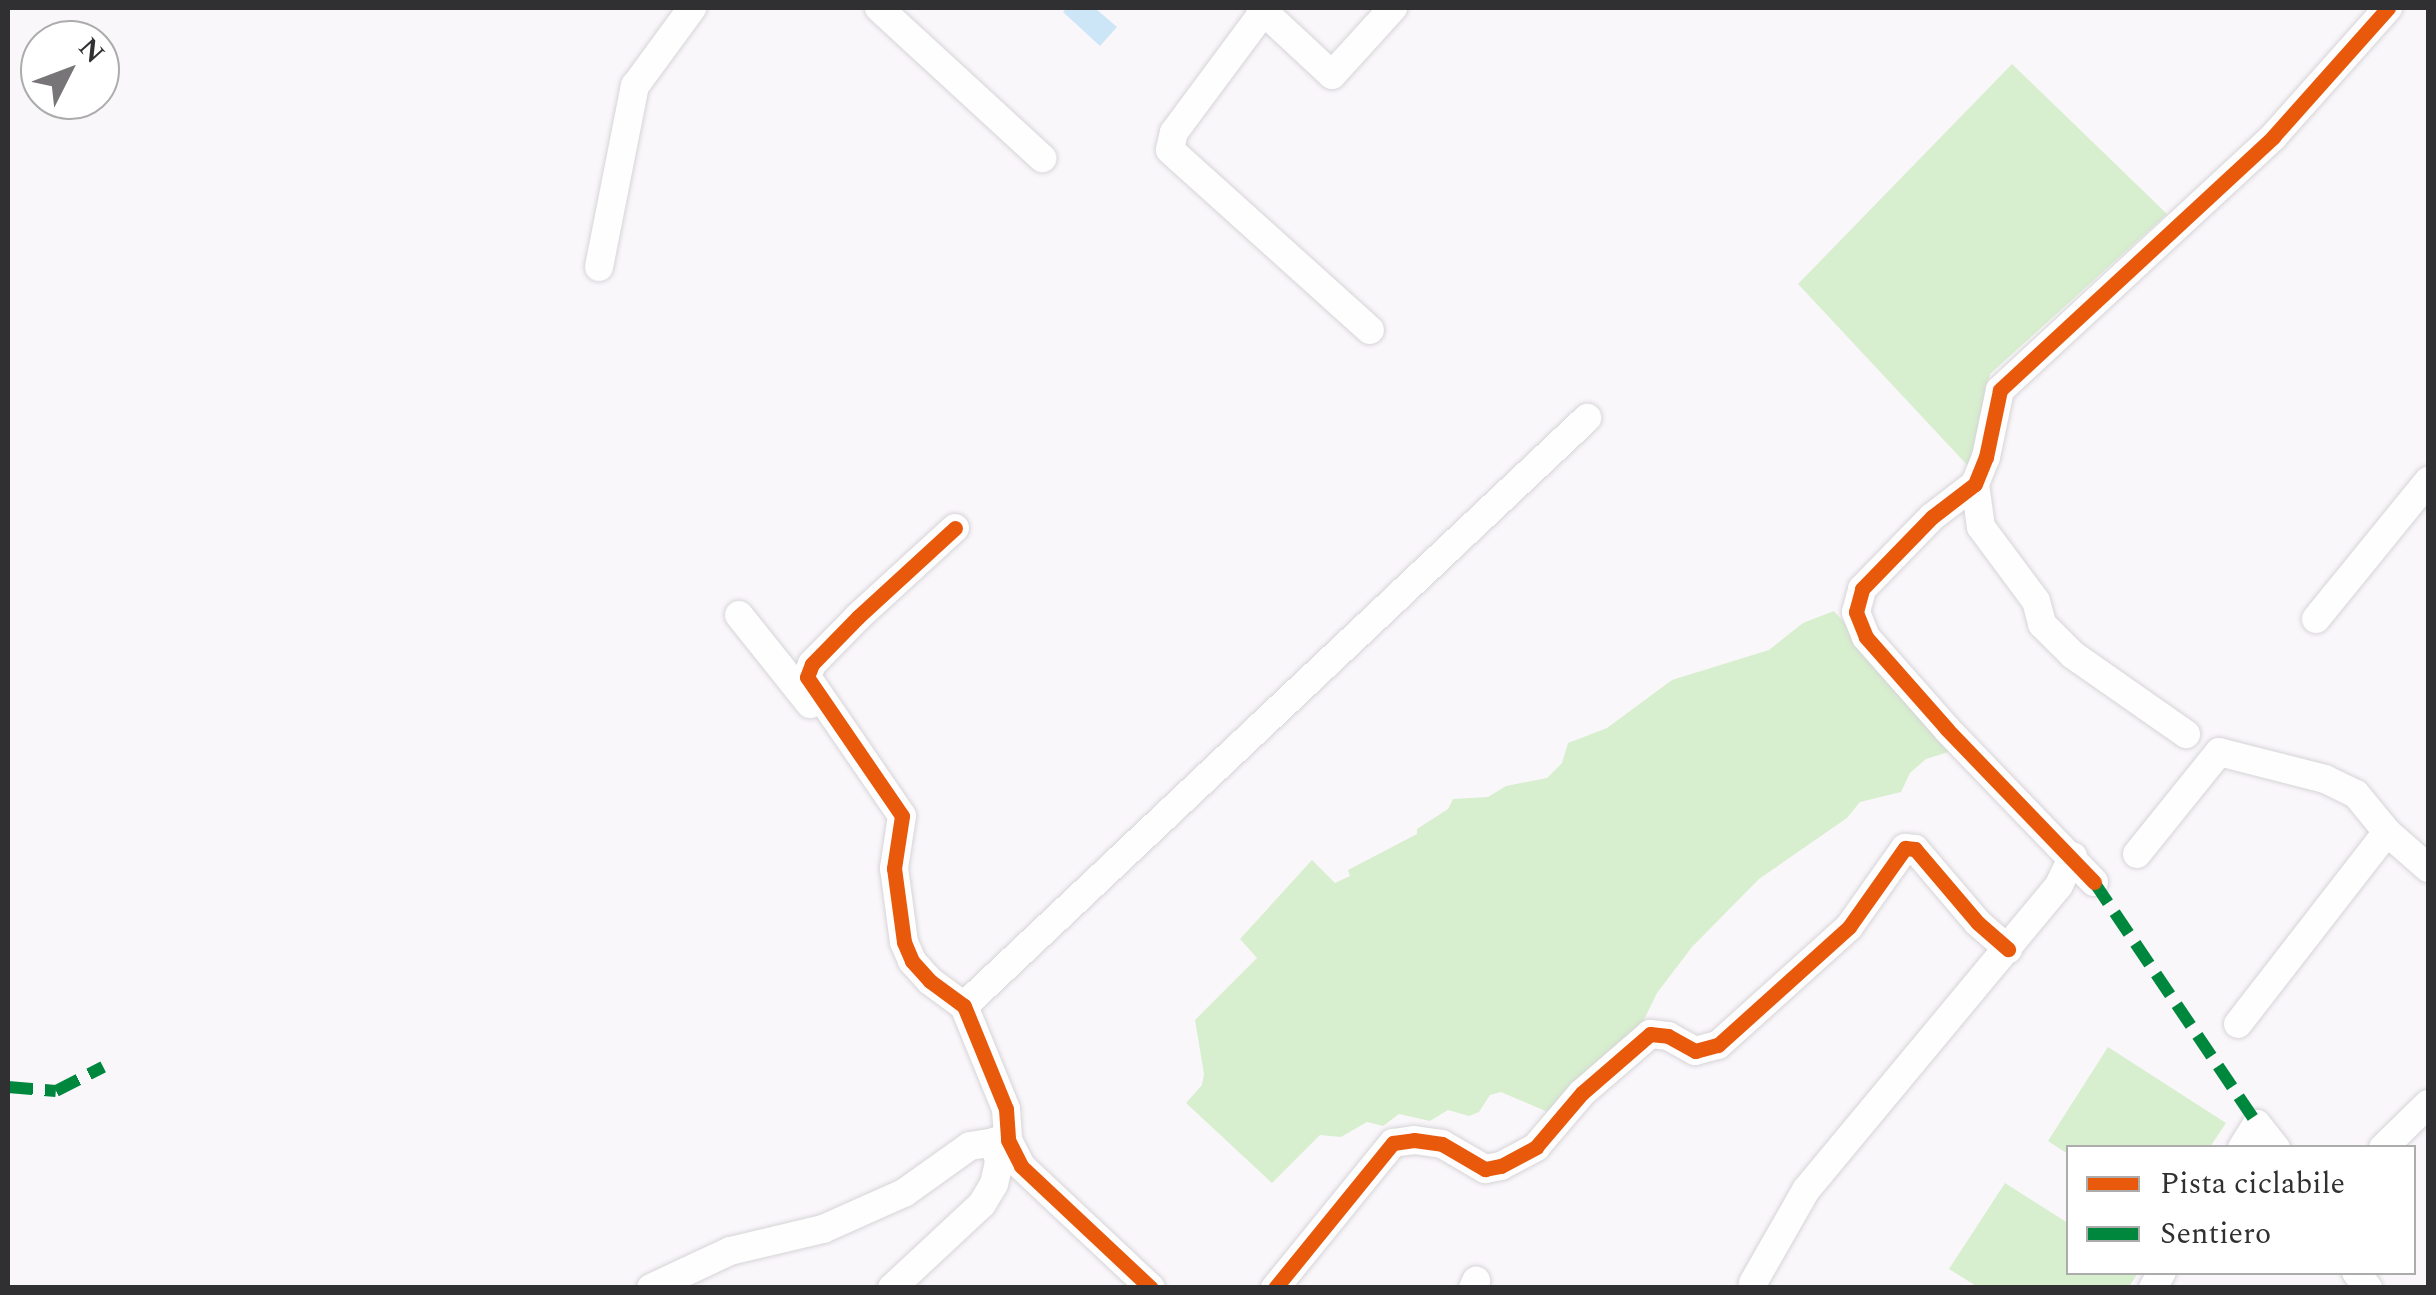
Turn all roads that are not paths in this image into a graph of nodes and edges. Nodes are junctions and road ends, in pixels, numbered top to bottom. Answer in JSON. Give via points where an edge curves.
{"nodes":[{"id":1,"x":692,"y":8,"type":"edge"},
{"id":2,"x":879,"y":8,"type":"edge"},
{"id":3,"x":1393,"y":8,"type":"edge"},
{"id":4,"x":2388,"y":8,"type":"edge"},
{"id":5,"x":1262,"y":10,"type":"edge"},
{"id":6,"x":1042,"y":158,"type":"dead end"},
{"id":7,"x":599,"y":267,"type":"dead end"},
{"id":8,"x":1370,"y":330,"type":"dead end"},
{"id":9,"x":1587,"y":418,"type":"dead end"},
{"id":10,"x":2428,"y":480,"type":"edge"},
{"id":11,"x":1974,"y":484,"type":"junction"},
{"id":12,"x":955,"y":528,"type":"dead end"},
{"id":13,"x":739,"y":615,"type":"dead end"},
{"id":14,"x":2316,"y":619,"type":"dead end"},
{"id":15,"x":2186,"y":734,"type":"dead end"},
{"id":16,"x":2387,"y":832,"type":"junction"},
{"id":17,"x":901,"y":843,"type":"junction"},
{"id":18,"x":2137,"y":854,"type":"dead end"},
{"id":19,"x":2072,"y":856,"type":"junction"},
{"id":20,"x":2428,"y":868,"type":"edge"},
{"id":21,"x":2094,"y":882,"type":"dead end"},
{"id":22,"x":2008,"y":949,"type":"junction"},
{"id":23,"x":964,"y":1006,"type":"junction"},
{"id":24,"x":2238,"y":1024,"type":"dead end"},
{"id":25,"x":2428,"y":1104,"type":"edge"},
{"id":26,"x":1002,"y":1140,"type":"junction"},
{"id":27,"x":2386,"y":1145,"type":"edge"},
{"id":28,"x":1753,"y":1283,"type":"dead end"},
{"id":29,"x":651,"y":1288,"type":"edge"},
{"id":30,"x":892,"y":1288,"type":"edge"},
{"id":31,"x":1151,"y":1288,"type":"edge"},
{"id":32,"x":1276,"y":1288,"type":"edge"}],
"edges":[{"from":1,"to":7,"type":"street","via":[[635,86]]},
{"from":2,"to":6,"type":"street"},
{"from":3,"to":5,"type":"street","via":[[1332,75]]},
{"from":4,"to":11,"type":"street","via":[[2273,136],[2000,390]]},
{"from":5,"to":8,"type":"street","via":[[1174,132],[1170,150]]},
{"from":9,"to":23,"type":"street"},
{"from":10,"to":14,"type":"street"},
{"from":11,"to":15,"type":"street","via":[[1980,527],[2036,601],[2042,624],[2073,655]]},
{"from":11,"to":19,"type":"street","via":[[1862,589],[1856,612],[1866,636],[1923,703]]},
{"from":12,"to":17,"type":"street","via":[[858,617],[807,676],[902,816]]},
{"from":13,"to":17,"type":"street","via":[[838,742]]},
{"from":16,"to":18,"type":"street","via":[[2356,794],[2325,779],[2219,752]]},
{"from":16,"to":20,"type":"street"},
{"from":16,"to":24,"type":"street"},
{"from":17,"to":23,"type":"street","via":[[894,868],[904,942],[912,961]]},
{"from":19,"to":21,"type":"street"},
{"from":19,"to":22,"type":"street","via":[[2060,885]]},
{"from":22,"to":28,"type":"street","via":[[1806,1190]]},
{"from":22,"to":32,"type":"street","via":[[1915,849],[1905,848],[1849,927],[1718,1046],[1695,1050],[1650,1034],[1582,1093],[1536,1147],[1500,1166],[1485,1169],[1442,1144],[1393,1143]]},
{"from":23,"to":26,"type":"street","via":[[1006,1109]]},
{"from":25,"to":27,"type":"street"},
{"from":26,"to":29,"type":"street","via":[[957,1153],[904,1193],[823,1230],[730,1251]]},
{"from":26,"to":30,"type":"street","via":[[994,1184],[982,1204]]},
{"from":26,"to":31,"type":"street","via":[[1021,1166]]}]}
